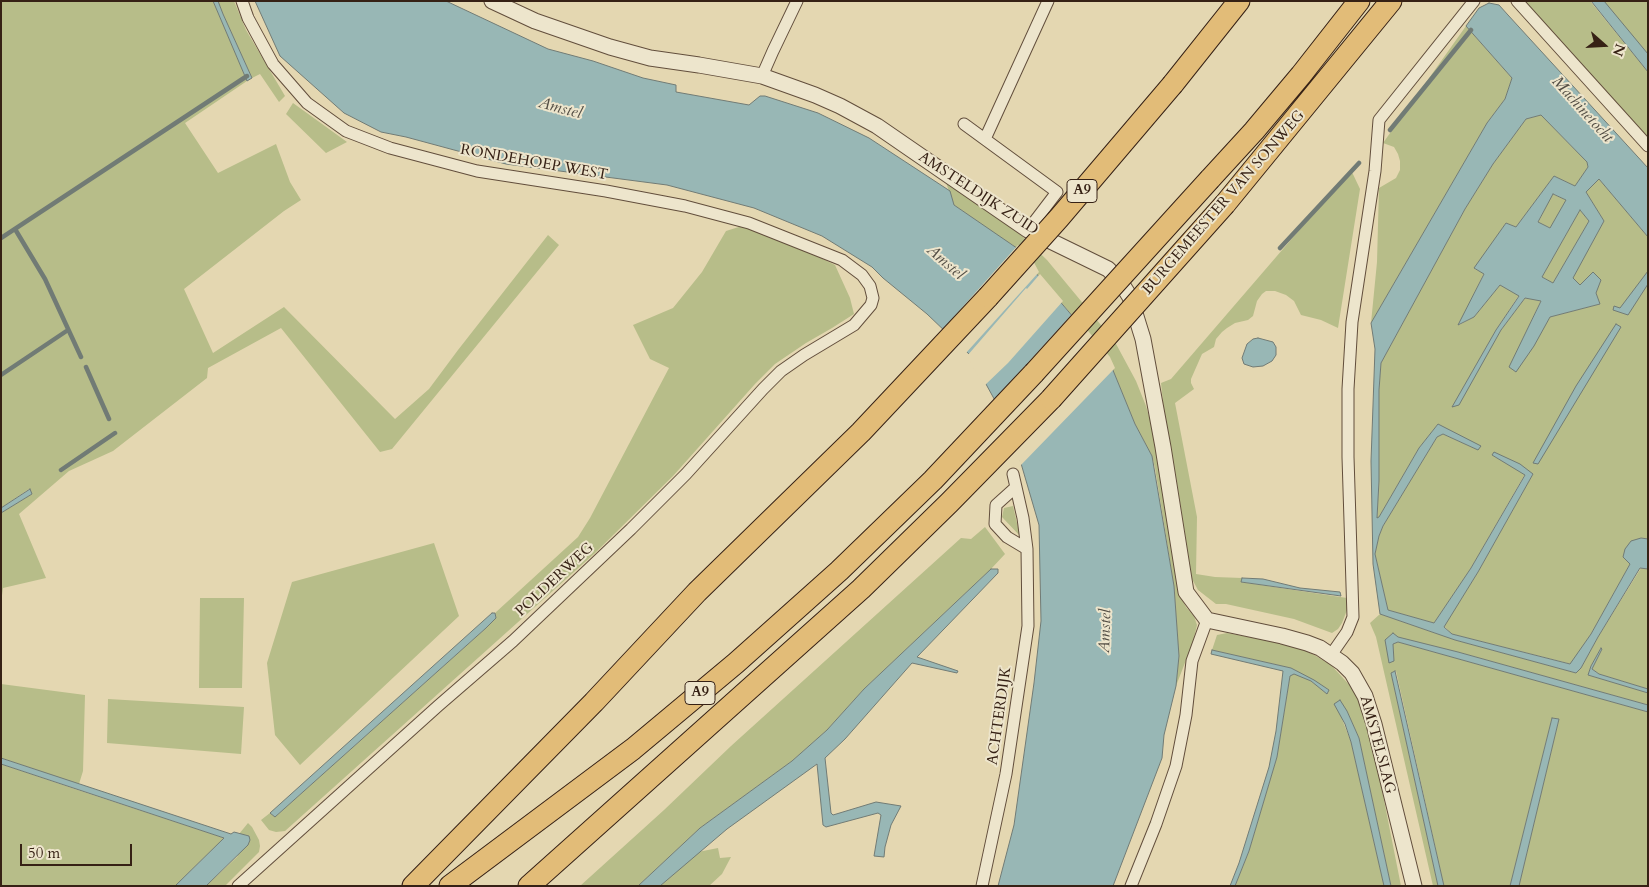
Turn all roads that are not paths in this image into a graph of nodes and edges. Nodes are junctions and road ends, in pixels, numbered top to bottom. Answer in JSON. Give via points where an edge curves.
{"nodes":[{"id":1,"x":242,"y":1,"type":"edge"},
{"id":2,"x":492,"y":1,"type":"edge"},
{"id":3,"x":797,"y":1,"type":"edge"},
{"id":4,"x":1048,"y":1,"type":"edge"},
{"id":5,"x":1239,"y":1,"type":"edge"},
{"id":6,"x":1358,"y":1,"type":"edge"},
{"id":7,"x":1391,"y":1,"type":"edge"},
{"id":8,"x":1474,"y":1,"type":"edge"},
{"id":9,"x":1517,"y":1,"type":"edge"},
{"id":10,"x":762,"y":76,"type":"junction"},
{"id":11,"x":964,"y":124,"type":"dead end"},
{"id":12,"x":985,"y":139,"type":"junction"},
{"id":13,"x":1648,"y":146,"type":"edge"},
{"id":14,"x":1028,"y":230,"type":"junction"},
{"id":15,"x":870,"y":286,"type":"joint"},
{"id":16,"x":1013,"y":474,"type":"dead end"},
{"id":17,"x":1016,"y":487,"type":"junction"},
{"id":18,"x":1027,"y":549,"type":"junction"},
{"id":19,"x":1207,"y":620,"type":"junction"},
{"id":20,"x":1331,"y":655,"type":"junction"},
{"id":21,"x":238,"y":886,"type":"edge"},
{"id":22,"x":413,"y":886,"type":"edge"},
{"id":23,"x":450,"y":886,"type":"edge"},
{"id":24,"x":529,"y":886,"type":"edge"},
{"id":25,"x":982,"y":886,"type":"edge"},
{"id":26,"x":1131,"y":886,"type":"edge"},
{"id":27,"x":1414,"y":886,"type":"edge"}],
"edges":[{"from":1,"to":15,"type":"street","name":"RONDEHOEP WEST","via":[[273,64],[307,103],[346,131],[390,148],[476,171],[655,200],[749,223],[842,260],[862,275]]},
{"from":2,"to":10,"type":"street","name":"AMSTELDIJK ZUID","via":[[535,21],[610,47],[650,58]]},
{"from":3,"to":10,"type":"street"},
{"from":4,"to":12,"type":"street"},
{"from":5,"to":22,"type":"highway","number":"A9","bridge":true,"via":[[1059,218],[940,349],[861,432],[697,592]]},
{"from":6,"to":23,"type":"highway","name":"BURGEMEESTER VAN SONWEG","number":"A9","bridge":true,"via":[[1254,131],[933,480],[839,571],[736,663],[633,749]]},
{"from":7,"to":24,"type":"highway","name":"BURGEMEESTER VAN SONWEG","number":"A9","bridge":true,"via":[[1225,204],[1051,399],[860,589]]},
{"from":8,"to":20,"type":"street","via":[[1379,120],[1375,171],[1352,322],[1349,370],[1353,617]]},
{"from":9,"to":13,"type":"street"},
{"from":10,"to":14,"type":"street","name":"AMSTELDIJK ZUID","via":[[823,99],[877,126]]},
{"from":11,"to":12,"type":"street"},
{"from":12,"to":14,"type":"street","via":[[1057,192]]},
{"from":14,"to":19,"type":"street","name":"AMSTELDIJK ZUID","via":[[1108,269],[1130,297],[1144,339],[1186,592]]},
{"from":15,"to":21,"type":"street","name":"POLDERWEG","via":[[871,305],[854,325],[804,355],[763,388],[686,474],[513,641]]},
{"from":16,"to":17,"type":"street","name":"ACHTERDIJK"},
{"from":17,"to":18,"type":"street","name":"ACHTERDIJK"},
{"from":17,"to":18,"type":"street","via":[[996,505],[994,524],[1007,537]]},
{"from":18,"to":25,"type":"street","name":"ACHTERDIJK","via":[[1028,626],[1006,774]]},
{"from":19,"to":20,"type":"street","name":"AMSTELSLAG","via":[[1314,645]]},
{"from":19,"to":26,"type":"street","via":[[1192,661],[1176,766]]},
{"from":20,"to":27,"type":"street","name":"AMSTELSLAG","via":[[1352,673],[1365,696]]}]}
